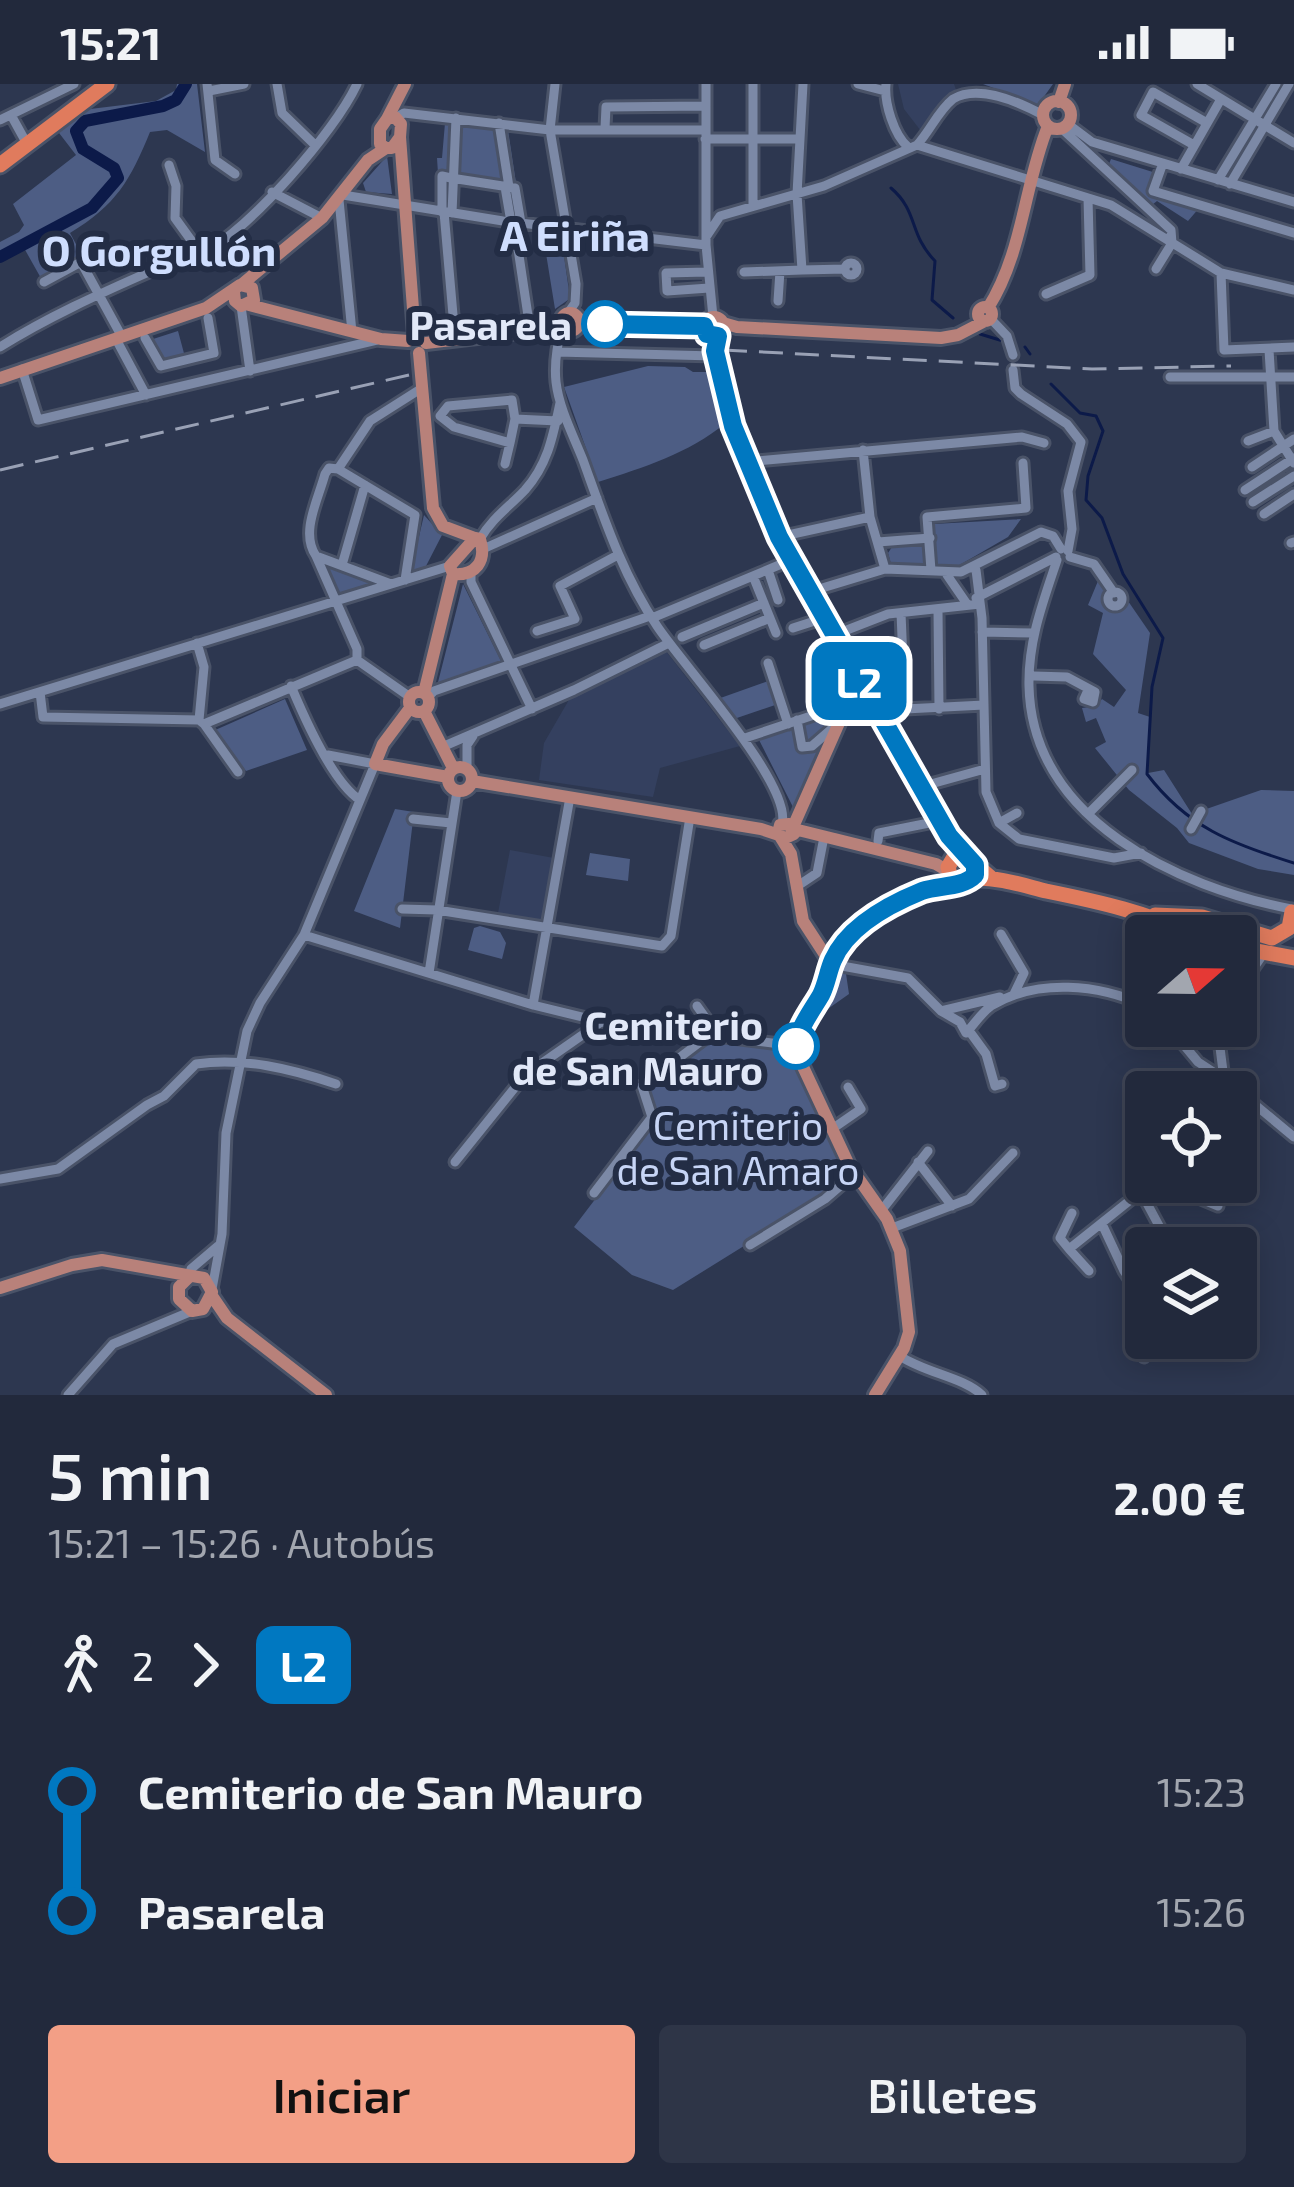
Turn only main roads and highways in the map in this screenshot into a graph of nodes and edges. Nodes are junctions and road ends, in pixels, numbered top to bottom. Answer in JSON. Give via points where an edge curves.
{"nodes":[{"id":1,"x":107,"y":84,"type":"edge"},
{"id":2,"x":1065,"y":84,"type":"edge"},
{"id":3,"x":403,"y":89,"type":"edge"},
{"id":4,"x":94,"y":90,"type":"edge"},
{"id":5,"x":1059,"y":102,"type":"junction"},
{"id":6,"x":397,"y":117,"type":"junction"},
{"id":7,"x":1055,"y":123,"type":"junction"},
{"id":8,"x":380,"y":134,"type":"junction"},
{"id":9,"x":400,"y":137,"type":"junction"},
{"id":10,"x":387,"y":148,"type":"junction"},
{"id":11,"x":400,"y":163,"type":"junction"},
{"id":12,"x":0,"y":165,"type":"edge"},
{"id":13,"x":353,"y":182,"type":"junction"},
{"id":14,"x":250,"y":299,"type":"junction"},
{"id":15,"x":719,"y":327,"type":"junction"},
{"id":16,"x":417,"y":343,"type":"junction"},
{"id":17,"x":0,"y":378,"type":"edge"},
{"id":18,"x":481,"y":539,"type":"junction"},
{"id":19,"x":451,"y":570,"type":"junction"},
{"id":20,"x":860,"y":698,"type":"junction"},
{"id":21,"x":419,"y":701,"type":"junction"},
{"id":22,"x":460,"y":774,"type":"junction"},
{"id":23,"x":457,"y":791,"type":"road end"},
{"id":24,"x":789,"y":831,"type":"junction"},
{"id":25,"x":954,"y":870,"type":"junction"},
{"id":26,"x":1293,"y":908,"type":"edge"},
{"id":27,"x":1148,"y":915,"type":"edge"},
{"id":28,"x":1257,"y":934,"type":"edge"},
{"id":29,"x":1257,"y":952,"type":"edge"},
{"id":30,"x":1294,"y":958,"type":"edge"},
{"id":31,"x":157,"y":1270,"type":"junction"},
{"id":32,"x":194,"y":1277,"type":"junction"},
{"id":33,"x":0,"y":1288,"type":"edge"},
{"id":34,"x":212,"y":1293,"type":"junction"},
{"id":35,"x":178,"y":1296,"type":"junction"},
{"id":36,"x":196,"y":1310,"type":"junction"},
{"id":37,"x":227,"y":1318,"type":"junction"},
{"id":38,"x":326,"y":1395,"type":"edge"},
{"id":39,"x":875,"y":1395,"type":"edge"}],
"edges":[{"from":1,"to":4,"type":"highway"},
{"from":2,"to":5,"type":"main road"},
{"from":3,"to":6,"type":"main road"},
{"from":4,"to":12,"type":"highway"},
{"from":5,"to":7,"type":"main road","via":[[1048,105]]},
{"from":5,"to":7,"type":"main road","via":[[1069,108]]},
{"from":6,"to":8,"type":"main road"},
{"from":6,"to":9,"type":"main road"},
{"from":7,"to":15,"type":"main road","via":[[1030,180],[1010,265],[983,318],[941,338]]},
{"from":8,"to":10,"type":"main road"},
{"from":8,"to":13,"type":"main road"},
{"from":9,"to":10,"type":"main road"},
{"from":9,"to":11,"type":"main road"},
{"from":10,"to":11,"type":"main road"},
{"from":10,"to":13,"type":"main road"},
{"from":11,"to":16,"type":"main road"},
{"from":13,"to":14,"type":"main road","via":[[266,270]]},
{"from":14,"to":16,"type":"main road"},
{"from":14,"to":17,"type":"main road"},
{"from":15,"to":16,"type":"main road","via":[[530,329]]},
{"from":15,"to":20,"type":"main road","via":[[716,356],[746,462]]},
{"from":16,"to":18,"type":"main road","via":[[433,508],[443,526]]},
{"from":18,"to":19,"type":"main road"},
{"from":18,"to":19,"type":"main road","via":[[480,565]]},
{"from":19,"to":21,"type":"main road"},
{"from":20,"to":24,"type":"main road","via":[[838,721]]},
{"from":20,"to":25,"type":"main road","via":[[951,840]]},
{"from":21,"to":22,"type":"main road"},
{"from":21,"to":22,"type":"main road","via":[[375,764]]},
{"from":22,"to":23,"type":"main road","via":[[449,784]]},
{"from":22,"to":24,"type":"main road"},
{"from":24,"to":25,"type":"main road"},
{"from":24,"to":39,"type":"main road","via":[[802,921],[830,964],[796,1046],[854,1174],[892,1228],[910,1316],[907,1341]]},
{"from":25,"to":27,"type":"highway"},
{"from":26,"to":28,"type":"highway","via":[[1289,928],[1272,938]]},
{"from":29,"to":30,"type":"highway"},
{"from":31,"to":32,"type":"main road"},
{"from":31,"to":33,"type":"main road","via":[[89,1262]]},
{"from":31,"to":35,"type":"main road"},
{"from":32,"to":34,"type":"main road"},
{"from":32,"to":35,"type":"main road"},
{"from":34,"to":36,"type":"main road"},
{"from":34,"to":37,"type":"main road"},
{"from":35,"to":36,"type":"main road"},
{"from":36,"to":37,"type":"main road"},
{"from":37,"to":38,"type":"main road"}]}
